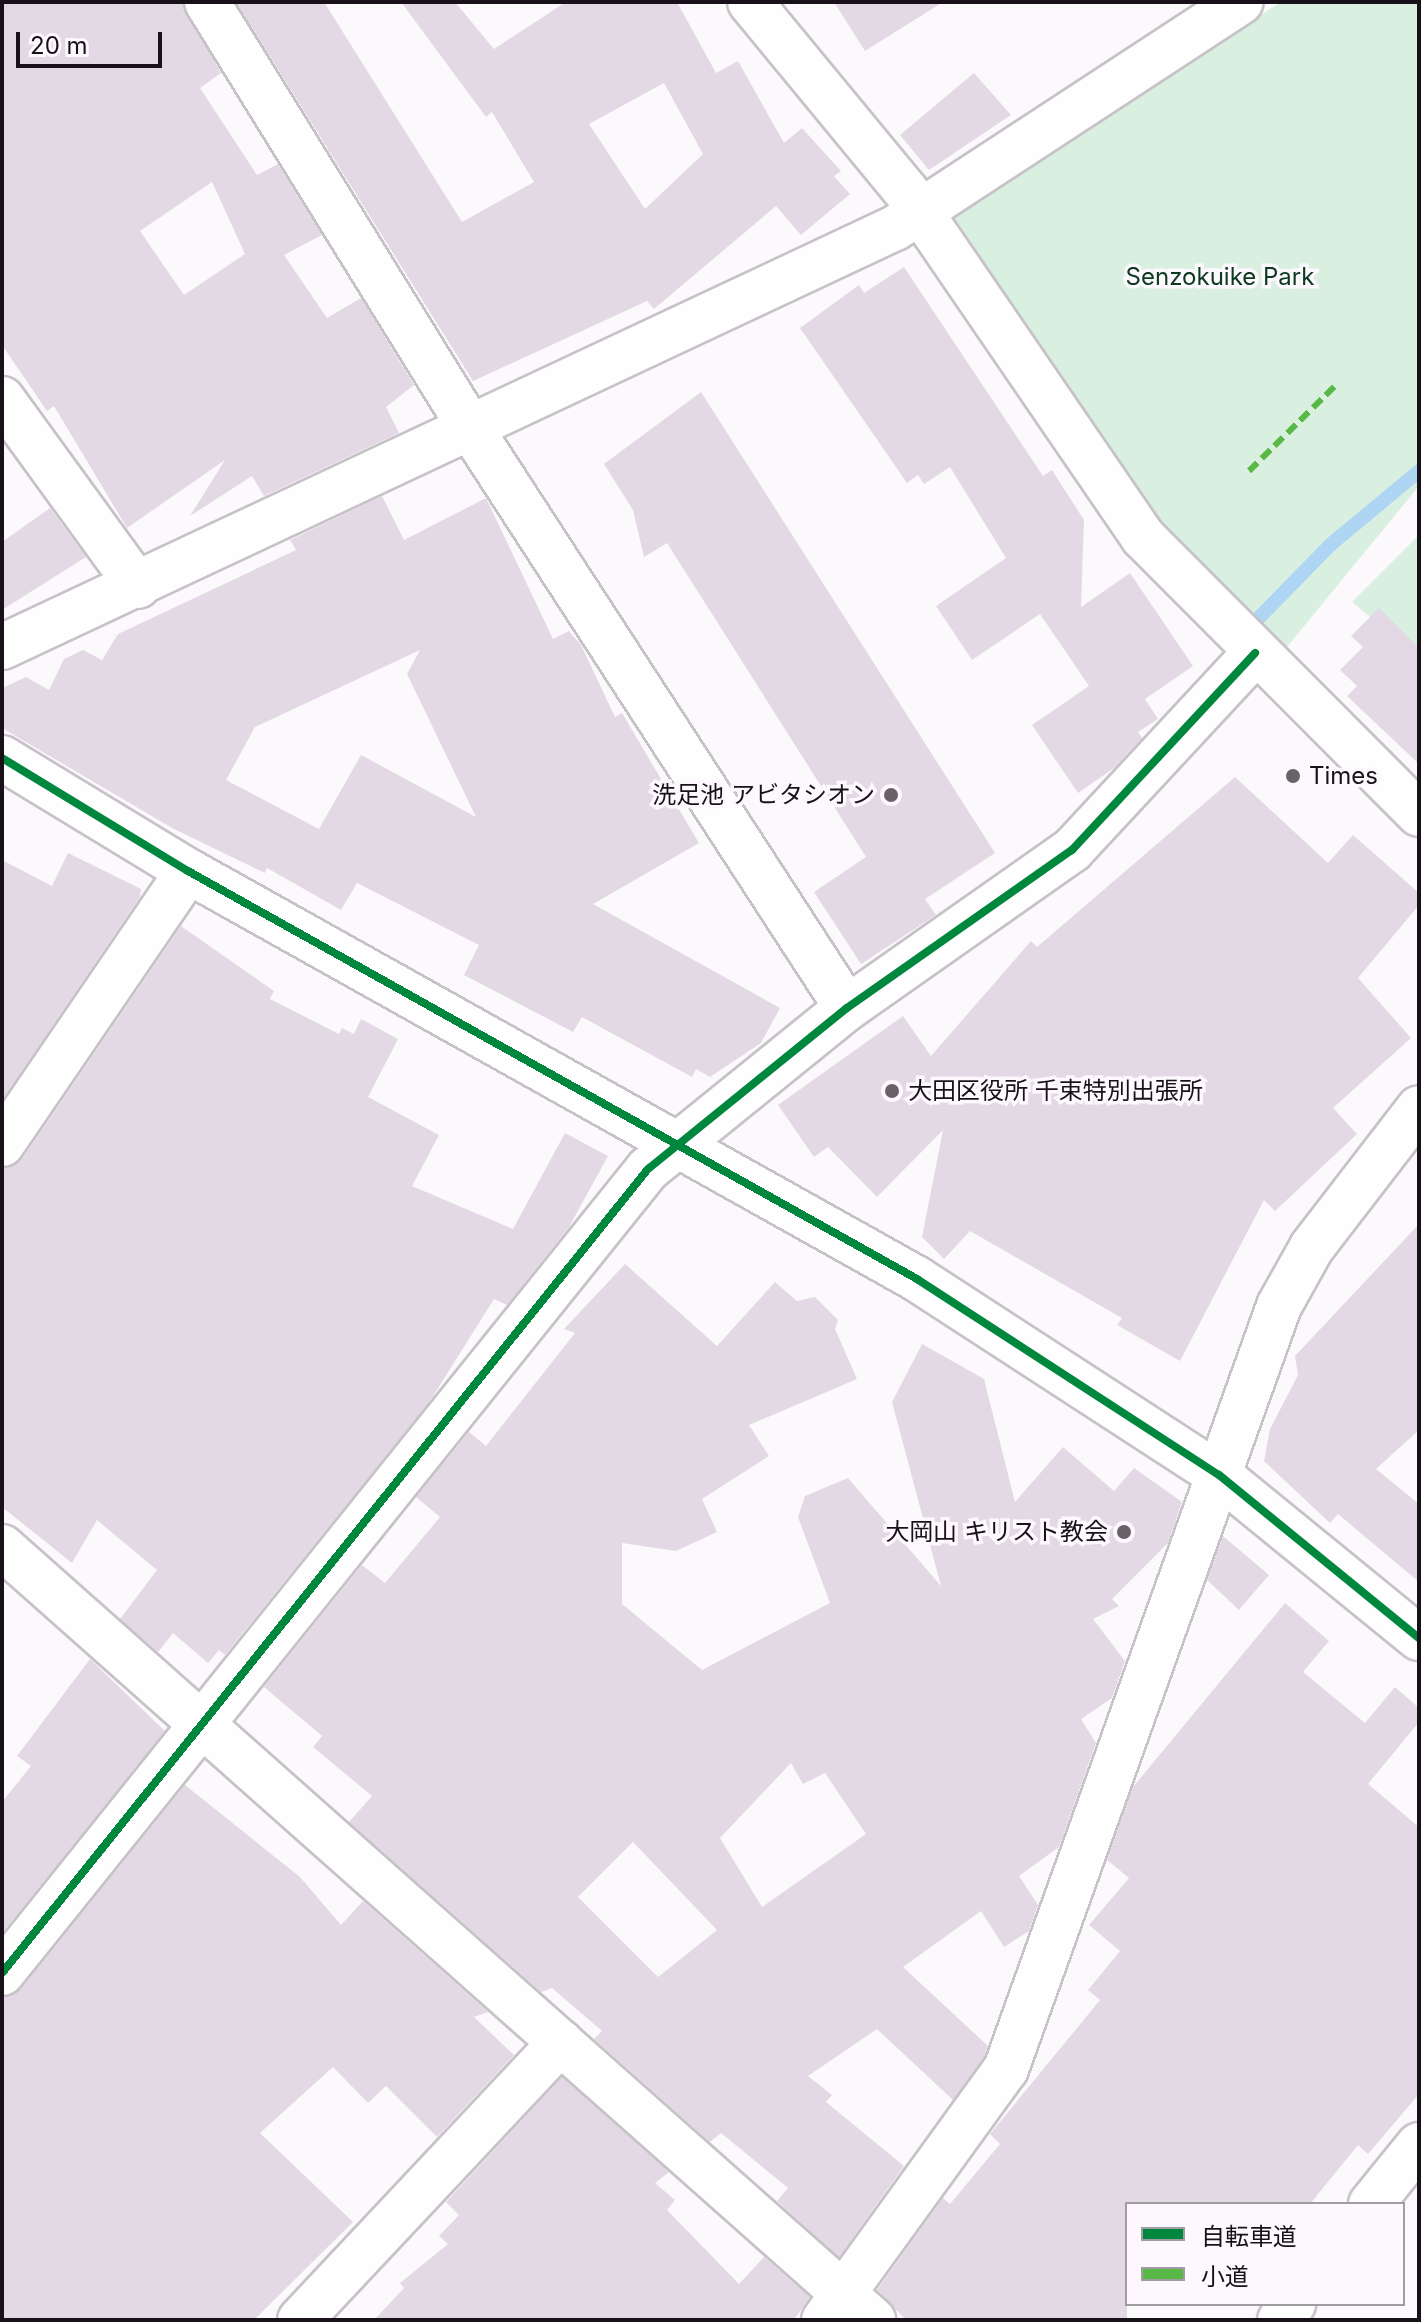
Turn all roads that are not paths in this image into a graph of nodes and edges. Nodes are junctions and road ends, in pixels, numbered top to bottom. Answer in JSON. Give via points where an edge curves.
{"nodes":[{"id":1,"x":207,"y":2,"type":"edge"},
{"id":2,"x":750,"y":2,"type":"edge"},
{"id":3,"x":1241,"y":2,"type":"edge"},
{"id":4,"x":920,"y":211,"type":"junction"},
{"id":5,"x":2,"y":399,"type":"edge"},
{"id":6,"x":471,"y":429,"type":"junction"},
{"id":7,"x":138,"y":586,"type":"junction"},
{"id":8,"x":2,"y":647,"type":"edge"},
{"id":9,"x":1255,"y":653,"type":"junction"},
{"id":10,"x":2,"y":758,"type":"edge"},
{"id":11,"x":1419,"y":814,"type":"edge"},
{"id":12,"x":188,"y":871,"type":"junction"},
{"id":13,"x":847,"y":1008,"type":"junction"},
{"id":14,"x":1419,"y":1108,"type":"edge"},
{"id":15,"x":2,"y":1144,"type":"edge"},
{"id":16,"x":678,"y":1144,"type":"junction"},
{"id":17,"x":1219,"y":1475,"type":"junction"},
{"id":18,"x":2,"y":1547,"type":"edge"},
{"id":19,"x":1419,"y":1638,"type":"edge"},
{"id":20,"x":201,"y":1727,"type":"junction"},
{"id":21,"x":2,"y":1973,"type":"edge"},
{"id":22,"x":561,"y":2042,"type":"junction"},
{"id":23,"x":1419,"y":2145,"type":"edge"},
{"id":24,"x":1373,"y":2202,"type":"edge"},
{"id":25,"x":846,"y":2311,"type":"edge"},
{"id":26,"x":300,"y":2320,"type":"edge"}],
"edges":[{"from":1,"to":6,"type":"street"},
{"from":2,"to":4,"type":"street"},
{"from":3,"to":4,"type":"street"},
{"from":4,"to":6,"type":"street"},
{"from":4,"to":9,"type":"street","via":[[1143,537]]},
{"from":5,"to":7,"type":"street"},
{"from":6,"to":7,"type":"street"},
{"from":6,"to":13,"type":"street"},
{"from":7,"to":8,"type":"street"},
{"from":9,"to":11,"type":"street"},
{"from":9,"to":13,"type":"street","via":[[1072,850]]},
{"from":10,"to":12,"type":"street"},
{"from":12,"to":15,"type":"street"},
{"from":12,"to":16,"type":"street"},
{"from":13,"to":16,"type":"street"},
{"from":14,"to":17,"type":"street","via":[[1312,1247],[1285,1294]]},
{"from":16,"to":17,"type":"street","via":[[917,1279]]},
{"from":16,"to":20,"type":"street","via":[[628,1192]]},
{"from":17,"to":19,"type":"street"},
{"from":17,"to":25,"type":"street","via":[[1006,2069]]},
{"from":18,"to":20,"type":"street"},
{"from":20,"to":21,"type":"street"},
{"from":20,"to":22,"type":"street"},
{"from":22,"to":25,"type":"street"},
{"from":22,"to":26,"type":"street"},
{"from":23,"to":24,"type":"street"}]}
